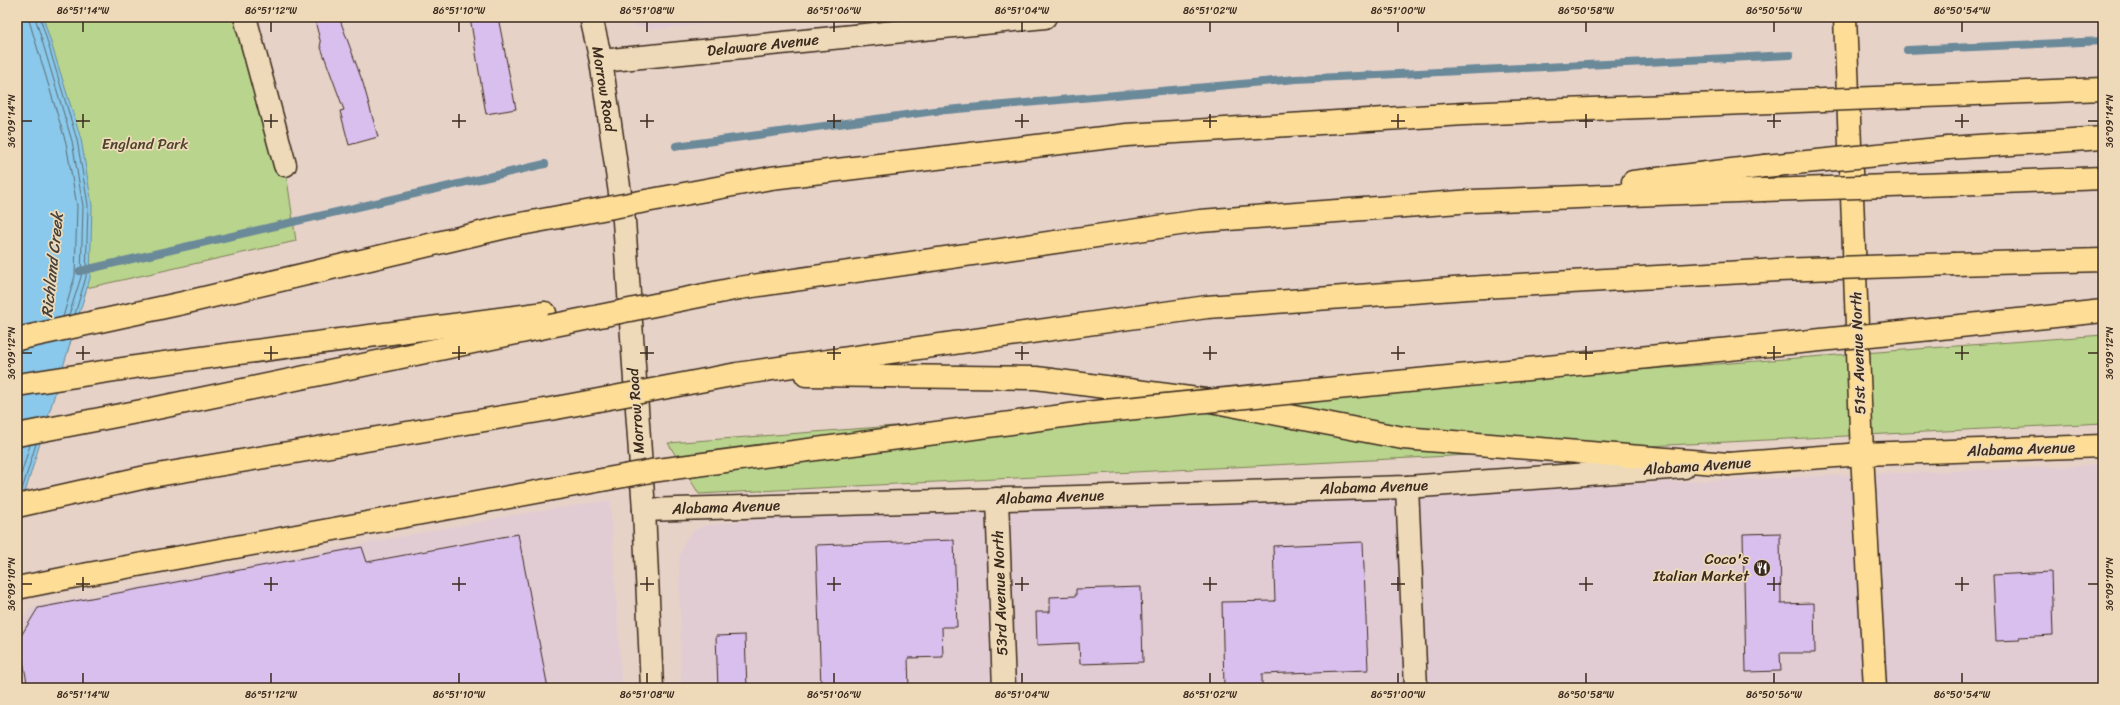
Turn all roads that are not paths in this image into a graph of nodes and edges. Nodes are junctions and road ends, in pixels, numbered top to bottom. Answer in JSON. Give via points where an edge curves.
{"nodes":[{"id":1,"x":245,"y":17,"type":"edge"},
{"id":2,"x":590,"y":17,"type":"edge"},
{"id":3,"x":1045,"y":17,"type":"edge"},
{"id":4,"x":1845,"y":17,"type":"edge"},
{"id":5,"x":601,"y":61,"type":"junction"},
{"id":6,"x":2103,"y":89,"type":"edge"},
{"id":7,"x":2103,"y":138,"type":"edge"},
{"id":8,"x":285,"y":165,"type":"dead end"},
{"id":9,"x":2103,"y":178,"type":"edge"},
{"id":10,"x":1473,"y":201,"type":"junction"},
{"id":11,"x":2103,"y":260,"type":"edge"},
{"id":12,"x":2103,"y":311,"type":"edge"},
{"id":13,"x":550,"y":319,"type":"junction"},
{"id":14,"x":17,"y":339,"type":"edge"},
{"id":15,"x":737,"y":374,"type":"junction"},
{"id":16,"x":17,"y":384,"type":"edge"},
{"id":17,"x":17,"y":435,"type":"edge"},
{"id":18,"x":2103,"y":446,"type":"edge"},
{"id":19,"x":1862,"y":454,"type":"junction"},
{"id":20,"x":1728,"y":464,"type":"junction"},
{"id":21,"x":1407,"y":487,"type":"junction"},
{"id":22,"x":997,"y":499,"type":"junction"},
{"id":23,"x":17,"y":506,"type":"edge"},
{"id":24,"x":644,"y":510,"type":"junction"},
{"id":25,"x":17,"y":588,"type":"edge"},
{"id":26,"x":652,"y":688,"type":"edge"},
{"id":27,"x":1004,"y":688,"type":"edge"},
{"id":28,"x":1416,"y":688,"type":"edge"},
{"id":29,"x":1875,"y":688,"type":"edge"}],
"edges":[{"from":1,"to":8,"type":"street"},
{"from":2,"to":5,"type":"street","name":"Morrow Road"},
{"from":3,"to":5,"type":"street","name":"Delaware Avenue"},
{"from":4,"to":19,"type":"main road","name":"51st Avenue North"},
{"from":5,"to":24,"type":"street","name":"Morrow Road","via":[[624,220]]},
{"from":6,"to":14,"type":"main road","bridge":true,"via":[[1464,114],[1127,135],[771,178],[572,214]]},
{"from":7,"to":10,"type":"main road","bridge":true,"via":[[1948,148],[1765,166]]},
{"from":9,"to":10,"type":"main road","bridge":true},
{"from":10,"to":13,"type":"main road","bridge":true,"via":[[1200,221],[739,288]]},
{"from":11,"to":15,"type":"main road","bridge":true,"via":[[1778,270],[1207,307]]},
{"from":12,"to":25,"type":"main road","bridge":true,"via":[[1085,413],[651,471]]},
{"from":13,"to":16,"type":"main road","via":[[148,365]]},
{"from":13,"to":17,"type":"main road","via":[[152,409]]},
{"from":15,"to":20,"type":"main road","via":[[1036,378],[1205,400],[1403,438]]},
{"from":15,"to":23,"type":"main road","bridge":true,"via":[[556,408],[146,477]]},
{"from":18,"to":19,"type":"main road","name":"Alabama Avenue"},
{"from":19,"to":20,"type":"main road","name":"Alabama Avenue"},
{"from":19,"to":29,"type":"main road","name":"51st Avenue North"},
{"from":20,"to":21,"type":"street","name":"Alabama Avenue"},
{"from":21,"to":22,"type":"street","name":"Alabama Avenue"},
{"from":21,"to":28,"type":"street"},
{"from":22,"to":24,"type":"street","name":"Alabama Avenue"},
{"from":22,"to":27,"type":"street","name":"53rd Avenue North"},
{"from":24,"to":26,"type":"street","name":"Morrow Road"}]}
